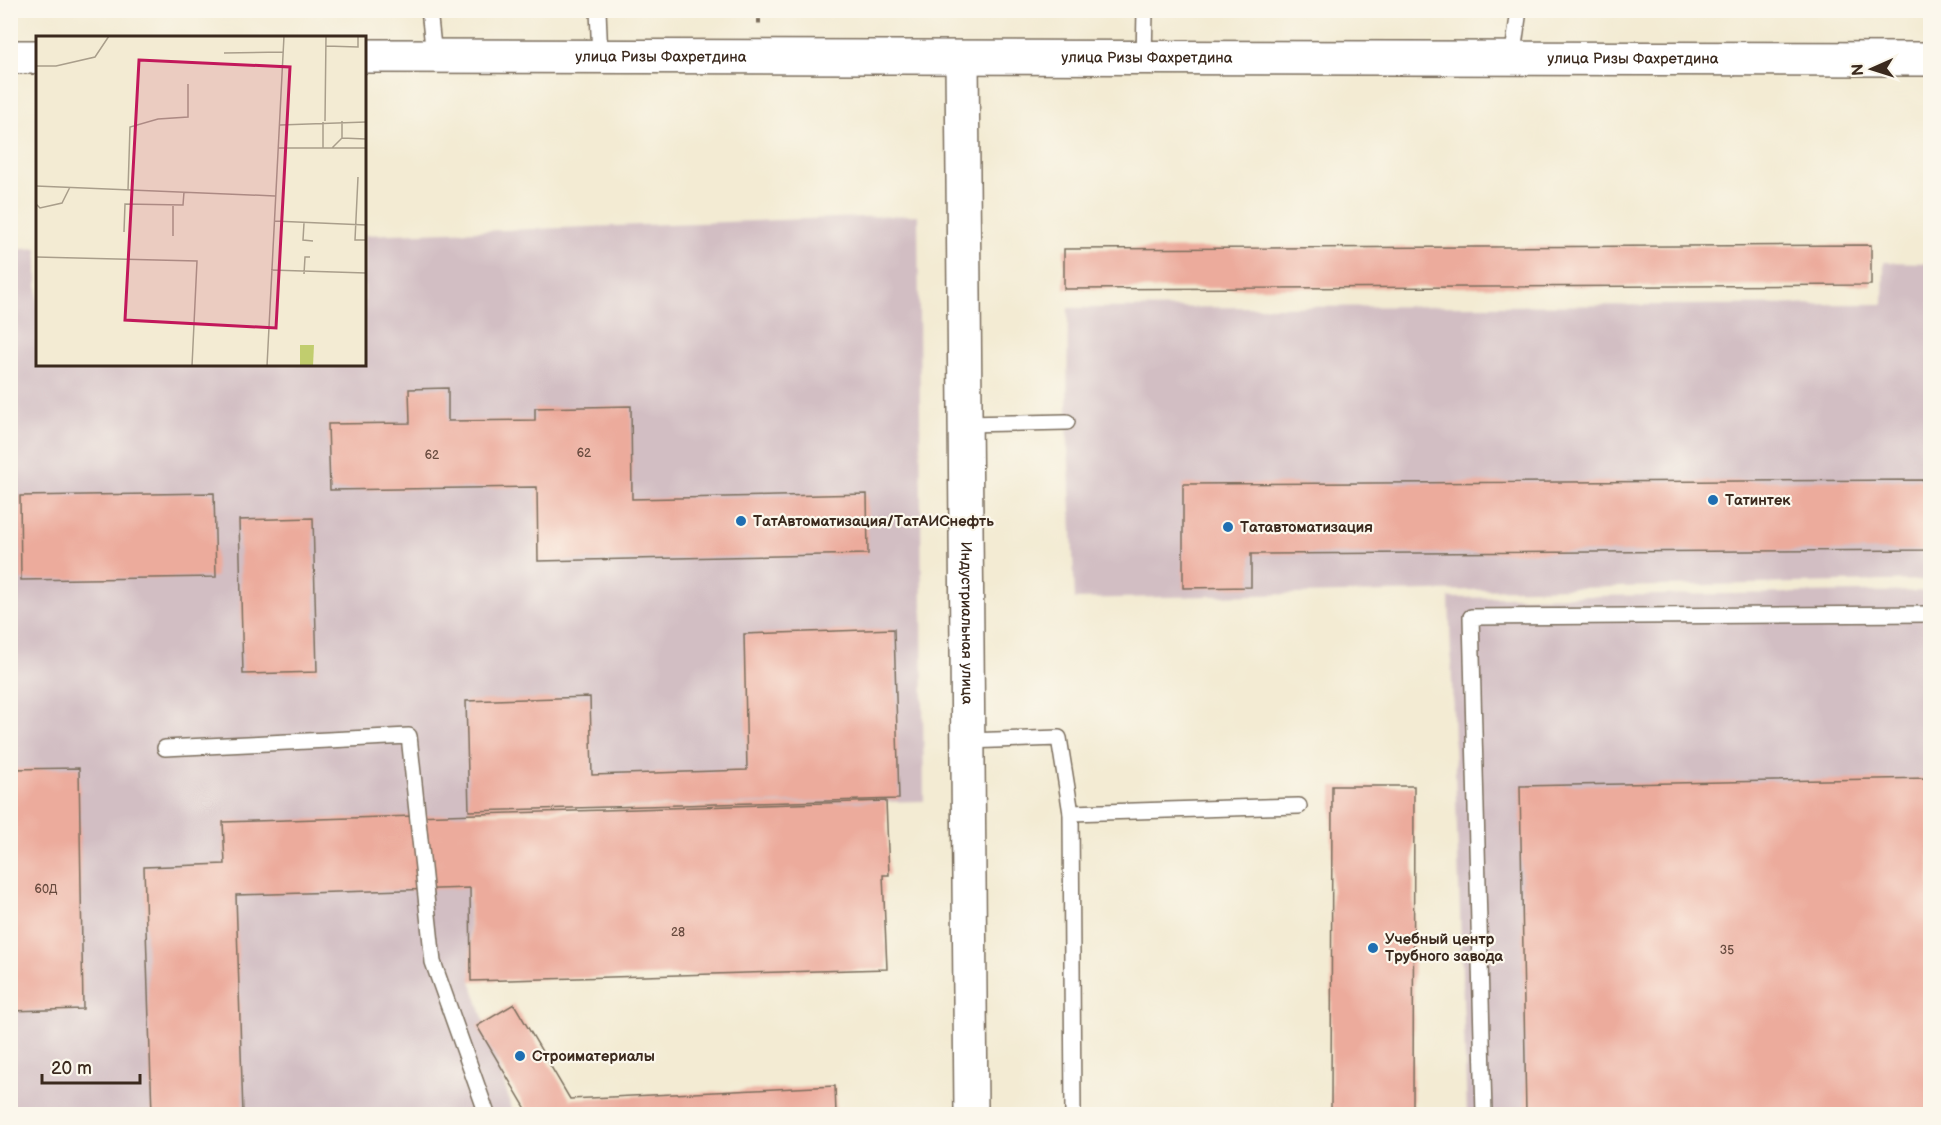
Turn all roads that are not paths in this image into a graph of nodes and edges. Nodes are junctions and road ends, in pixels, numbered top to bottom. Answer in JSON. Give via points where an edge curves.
{"nodes":[{"id":1,"x":429,"y":10,"type":"edge"},
{"id":2,"x":598,"y":10,"type":"edge"},
{"id":3,"x":1145,"y":10,"type":"edge"},
{"id":4,"x":1519,"y":10,"type":"edge"},
{"id":5,"x":366,"y":56,"type":"edge"},
{"id":6,"x":434,"y":56,"type":"junction"},
{"id":7,"x":10,"y":57,"type":"edge"},
{"id":8,"x":36,"y":57,"type":"edge"},
{"id":9,"x":600,"y":58,"type":"junction"},
{"id":10,"x":962,"y":59,"type":"junction"},
{"id":11,"x":1930,"y":59,"type":"edge"},
{"id":12,"x":1144,"y":60,"type":"junction"},
{"id":13,"x":1512,"y":60,"type":"junction"},
{"id":14,"x":1067,"y":422,"type":"dead end"},
{"id":15,"x":965,"y":424,"type":"junction"},
{"id":16,"x":1930,"y":614,"type":"edge"},
{"id":17,"x":967,"y":741,"type":"junction"},
{"id":18,"x":165,"y":748,"type":"dead end"},
{"id":19,"x":1299,"y":806,"type":"dead end"},
{"id":20,"x":1071,"y":813,"type":"junction"},
{"id":21,"x":487,"y":1114,"type":"edge"},
{"id":22,"x":971,"y":1114,"type":"edge"},
{"id":23,"x":1073,"y":1114,"type":"edge"},
{"id":24,"x":1484,"y":1114,"type":"edge"}],
"edges":[{"from":1,"to":6,"type":"lane"},
{"from":2,"to":9,"type":"lane"},
{"from":3,"to":12,"type":"lane"},
{"from":4,"to":13,"type":"lane"},
{"from":5,"to":6,"type":"main road","name":"улица Ризы Фахретдина"},
{"from":6,"to":9,"type":"main road","name":"улица Ризы Фахретдина"},
{"from":7,"to":8,"type":"main road"},
{"from":9,"to":10,"type":"main road","name":"улица Ризы Фахретдина"},
{"from":10,"to":12,"type":"main road","name":"улица Ризы Фахретдина"},
{"from":10,"to":15,"type":"main road","name":"Индустриальная улица"},
{"from":11,"to":13,"type":"main road","name":"улица Ризы Фахретдина"},
{"from":12,"to":13,"type":"main road","name":"улица Ризы Фахретдина"},
{"from":14,"to":15,"type":"lane"},
{"from":15,"to":17,"type":"main road","name":"Индустриальная улица"},
{"from":16,"to":24,"type":"lane","via":[[1471,616]]},
{"from":17,"to":20,"type":"lane","via":[[1059,738]]},
{"from":17,"to":22,"type":"main road","name":"Индустриальная улица"},
{"from":18,"to":21,"type":"lane","via":[[409,735],[433,962]]},
{"from":19,"to":20,"type":"lane"},
{"from":20,"to":23,"type":"lane"}]}
